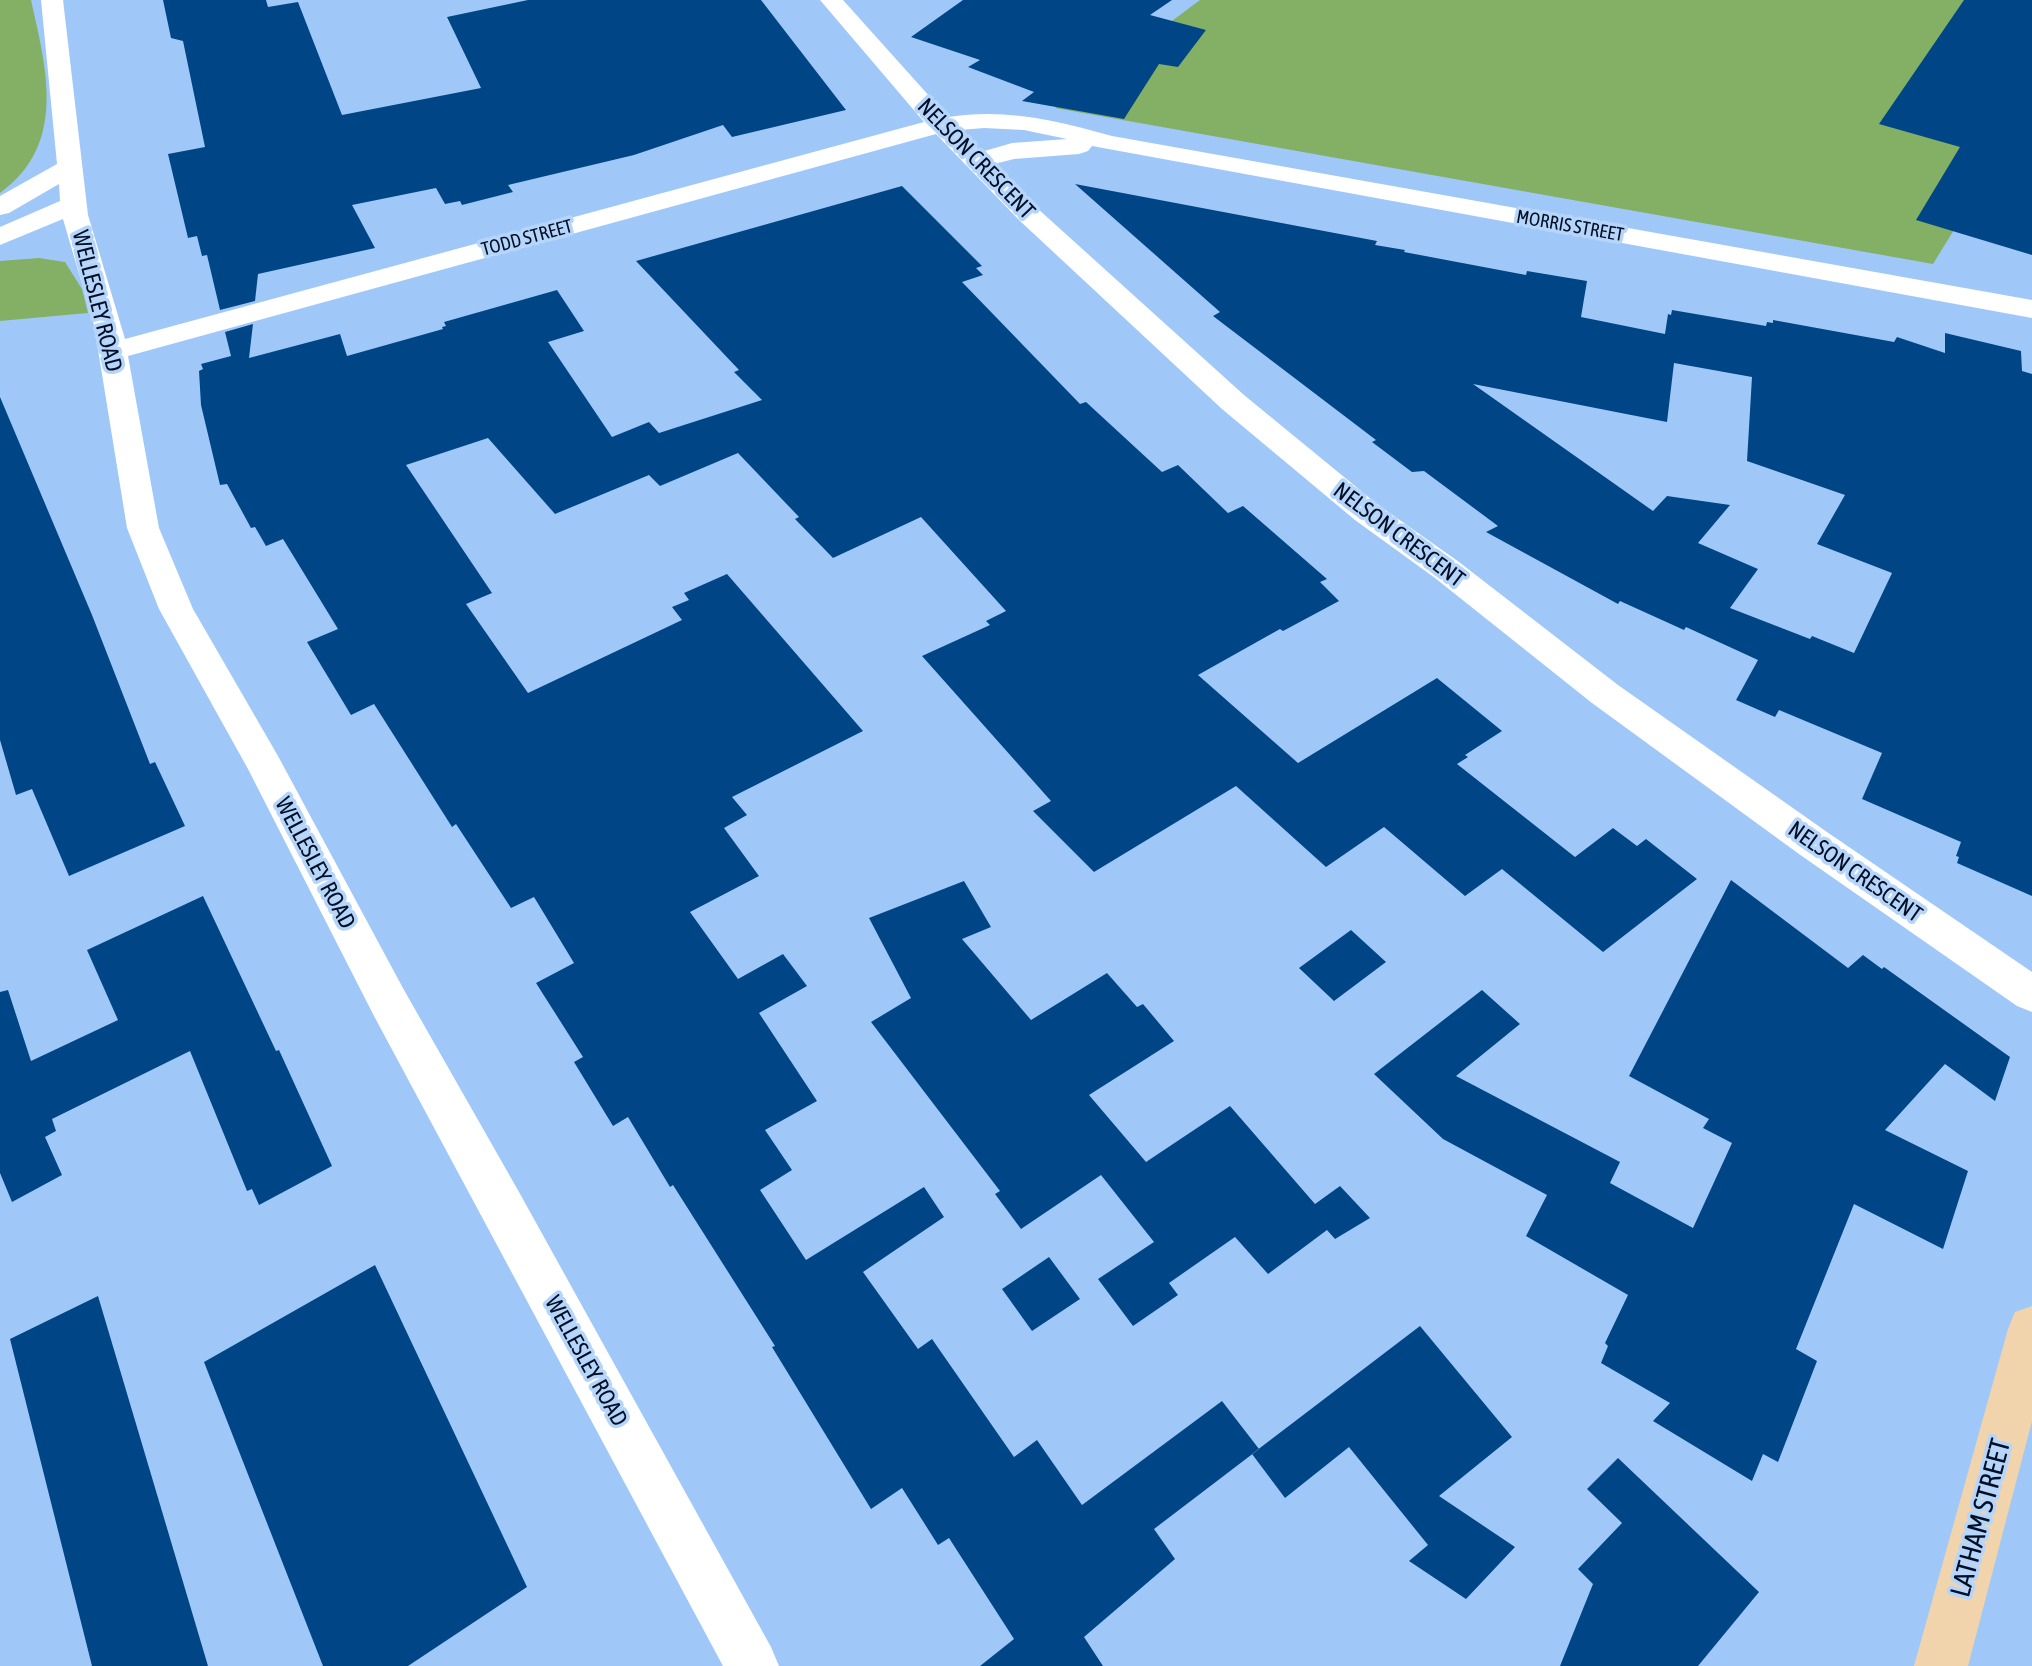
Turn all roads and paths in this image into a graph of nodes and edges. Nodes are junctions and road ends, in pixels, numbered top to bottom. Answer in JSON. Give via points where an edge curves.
{"nodes":[{"id":1,"x":52,"y":0,"type":"edge"},
{"id":2,"x":838,"y":1,"type":"edge"},
{"id":3,"x":941,"y":125,"type":"junction"},
{"id":4,"x":1108,"y":143,"type":"junction"},
{"id":5,"x":977,"y":161,"type":"junction"},
{"id":6,"x":68,"y":168,"type":"junction"},
{"id":7,"x":73,"y":205,"type":"junction"},
{"id":8,"x":0,"y":207,"type":"edge"},
{"id":9,"x":0,"y":237,"type":"edge"},
{"id":10,"x":2032,"y":309,"type":"edge"},
{"id":11,"x":113,"y":351,"type":"junction"},
{"id":12,"x":2032,"y":994,"type":"edge"},
{"id":13,"x":2032,"y":1329,"type":"edge"},
{"id":14,"x":752,"y":1666,"type":"edge"},
{"id":15,"x":1941,"y":1666,"type":"edge"}],
"edges":[{"from":1,"to":6,"type":"street","name":"WELLESLEY ROAD"},
{"from":2,"to":3,"type":"street","name":"NELSON CRESCENT"},
{"from":3,"to":4,"type":"street","name":"MORRIS STREET","via":[[996,120],[1038,124]]},
{"from":3,"to":5,"type":"street","name":"NELSON CRESCENT"},
{"from":3,"to":11,"type":"street","name":"TODD STREET"},
{"from":4,"to":5,"type":"street","name":"MORRIS STREET","via":[[1012,152]]},
{"from":4,"to":10,"type":"street","name":"MORRIS STREET"},
{"from":5,"to":12,"type":"street","name":"NELSON CRESCENT","via":[[1141,319],[1366,512],[1605,694]]},
{"from":6,"to":7,"type":"street","name":"WELLESLEY ROAD"},
{"from":6,"to":8,"type":"street"},
{"from":7,"to":9,"type":"street"},
{"from":7,"to":11,"type":"street","name":"WELLESLEY ROAD"},
{"from":11,"to":14,"type":"street","name":"WELLESLEY ROAD","via":[[143,528],[176,609]]},
{"from":13,"to":15,"type":"main road","name":"LATHAM STREET"}]}
